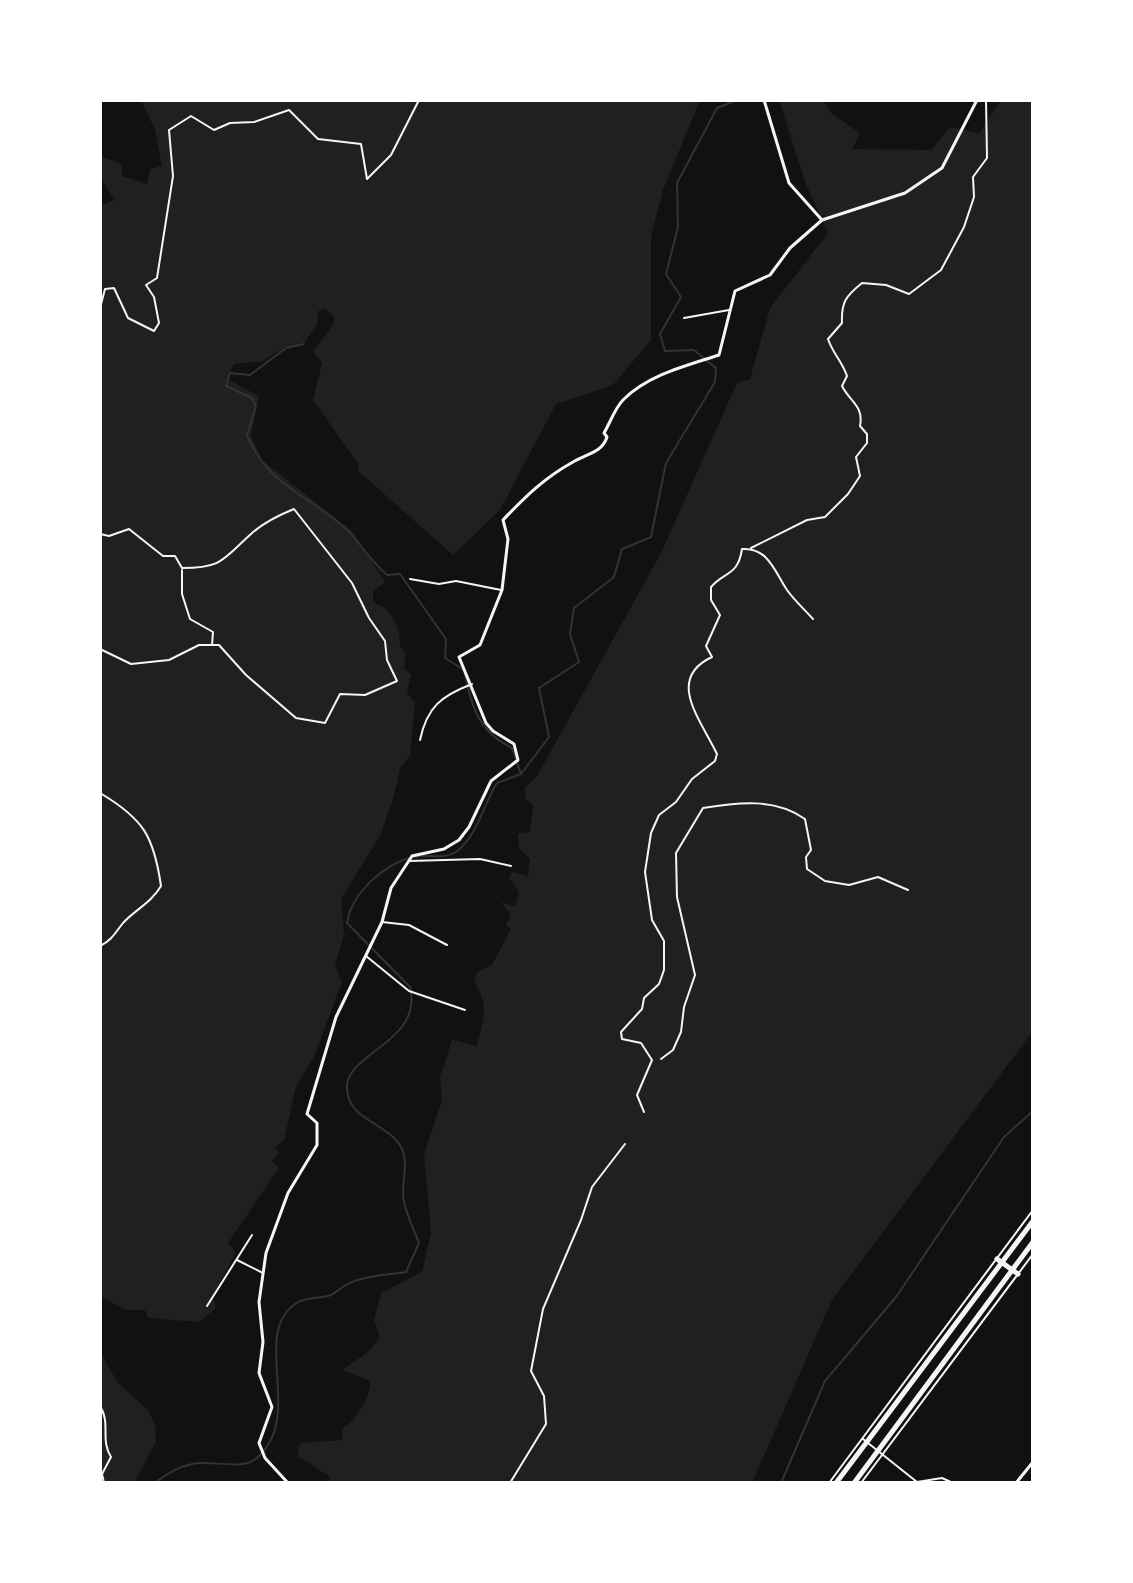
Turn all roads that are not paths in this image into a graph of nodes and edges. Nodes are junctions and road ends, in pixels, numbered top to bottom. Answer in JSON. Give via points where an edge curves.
{"nodes":[{"id":1,"x":764,"y":100,"type":"edge"},
{"id":2,"x":977,"y":100,"type":"edge"},
{"id":3,"x":822,"y":220,"type":"junction"},
{"id":4,"x":730,"y":310,"type":"junction"},
{"id":5,"x":684,"y":318,"type":"dead end"},
{"id":6,"x":410,"y":579,"type":"dead end"},
{"id":7,"x":502,"y":590,"type":"junction"},
{"id":8,"x":472,"y":684,"type":"junction"},
{"id":9,"x":420,"y":740,"type":"dead end"},
{"id":10,"x":409,"y":861,"type":"junction"},
{"id":11,"x":511,"y":866,"type":"dead end"},
{"id":12,"x":382,"y":922,"type":"junction"},
{"id":13,"x":447,"y":945,"type":"dead end"},
{"id":14,"x":365,"y":955,"type":"junction"},
{"id":15,"x":465,"y":1010,"type":"dead end"},
{"id":16,"x":1033,"y":1210,"type":"edge"},
{"id":17,"x":1033,"y":1221,"type":"edge"},
{"id":18,"x":252,"y":1235,"type":"dead end"},
{"id":19,"x":1033,"y":1242,"type":"edge"},
{"id":20,"x":1033,"y":1254,"type":"edge"},
{"id":21,"x":236,"y":1259,"type":"junction"},
{"id":22,"x":1000,"y":1261,"type":"junction"},
{"id":23,"x":1015,"y":1272,"type":"junction"},
{"id":24,"x":263,"y":1273,"type":"junction"},
{"id":25,"x":207,"y":1306,"type":"dead end"},
{"id":26,"x":865,"y":1440,"type":"junction"},
{"id":27,"x":881,"y":1452,"type":"junction"},
{"id":28,"x":1033,"y":1462,"type":"edge"},
{"id":29,"x":288,"y":1483,"type":"edge"},
{"id":30,"x":829,"y":1483,"type":"edge"},
{"id":31,"x":836,"y":1483,"type":"edge"},
{"id":32,"x":854,"y":1483,"type":"edge"},
{"id":33,"x":861,"y":1483,"type":"edge"},
{"id":34,"x":953,"y":1483,"type":"edge"},
{"id":35,"x":1016,"y":1483,"type":"edge"}],
"edges":[{"from":1,"to":3,"type":"street","via":[[789,183]]},
{"from":2,"to":3,"type":"street","via":[[942,168],[905,193]]},
{"from":3,"to":4,"type":"street","via":[[790,248],[770,275],[735,291]]},
{"from":4,"to":5,"type":"lane"},
{"from":4,"to":7,"type":"street","via":[[719,355],[669,371],[620,402],[600,450],[564,466],[526,493],[503,520],[508,539]]},
{"from":6,"to":7,"type":"lane"},
{"from":7,"to":8,"type":"street","via":[[480,645],[459,657]]},
{"from":8,"to":9,"type":"lane","via":[[433,706]]},
{"from":8,"to":10,"type":"street","via":[[486,723],[514,744],[516,762],[491,781],[459,840]]},
{"from":10,"to":11,"type":"lane","via":[[480,859]]},
{"from":10,"to":12,"type":"street","via":[[391,888]]},
{"from":12,"to":13,"type":"lane","via":[[409,925]]},
{"from":12,"to":14,"type":"street"},
{"from":14,"to":15,"type":"lane","via":[[409,991]]},
{"from":14,"to":24,"type":"street","via":[[331,1030],[307,1114],[317,1123],[317,1145],[288,1193]]},
{"from":16,"to":22,"type":"lane"},
{"from":17,"to":22,"type":"main road"},
{"from":18,"to":21,"type":"lane"},
{"from":19,"to":23,"type":"main road"},
{"from":20,"to":23,"type":"lane"},
{"from":21,"to":24,"type":"lane"},
{"from":21,"to":25,"type":"lane"},
{"from":22,"to":23,"type":"main road"},
{"from":22,"to":26,"type":"main road"},
{"from":23,"to":27,"type":"main road"},
{"from":24,"to":29,"type":"street","via":[[259,1373],[272,1407],[259,1443]]},
{"from":26,"to":27,"type":"lane"},
{"from":26,"to":30,"type":"lane"},
{"from":26,"to":31,"type":"main road"},
{"from":27,"to":32,"type":"main road"},
{"from":27,"to":33,"type":"lane"},
{"from":27,"to":34,"type":"lane","via":[[917,1482],[942,1478]]},
{"from":28,"to":35,"type":"street"}]}
